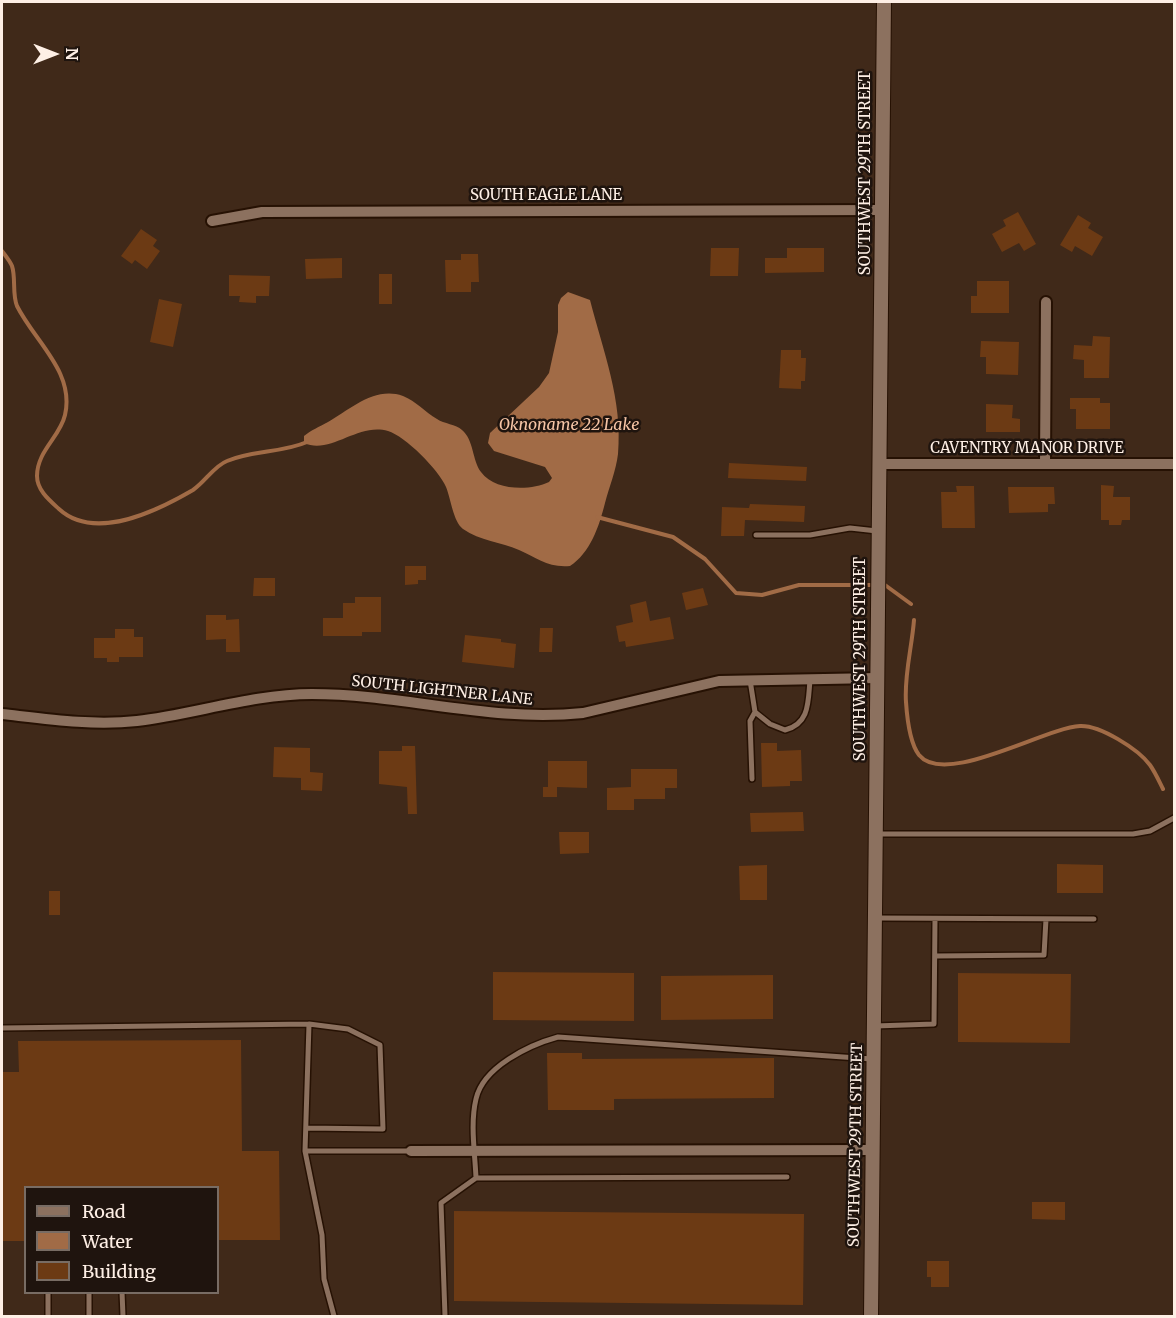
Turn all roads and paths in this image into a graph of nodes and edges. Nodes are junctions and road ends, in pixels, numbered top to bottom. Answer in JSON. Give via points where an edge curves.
{"nodes":[{"id":1,"x":884,"y":2,"type":"edge"},
{"id":2,"x":882,"y":210,"type":"junction"},
{"id":3,"x":212,"y":221,"type":"dead end"},
{"id":4,"x":1046,"y":302,"type":"dead end"},
{"id":5,"x":879,"y":464,"type":"junction"},
{"id":6,"x":1046,"y":464,"type":"junction"},
{"id":7,"x":1174,"y":464,"type":"edge"},
{"id":8,"x":879,"y":531,"type":"junction"},
{"id":9,"x":756,"y":536,"type":"dead end"},
{"id":10,"x":810,"y":678,"type":"junction"},
{"id":11,"x":877,"y":678,"type":"junction"},
{"id":12,"x":750,"y":679,"type":"junction"},
{"id":13,"x":755,"y":712,"type":"junction"},
{"id":14,"x":2,"y":714,"type":"edge"},
{"id":15,"x":752,"y":779,"type":"dead end"},
{"id":16,"x":1174,"y":819,"type":"edge"},
{"id":17,"x":876,"y":834,"type":"junction"},
{"id":18,"x":876,"y":918,"type":"junction"},
{"id":19,"x":935,"y":919,"type":"junction"},
{"id":20,"x":1046,"y":919,"type":"junction"},
{"id":21,"x":1094,"y":919,"type":"dead end"},
{"id":22,"x":935,"y":956,"type":"junction"},
{"id":23,"x":309,"y":1024,"type":"junction"},
{"id":24,"x":874,"y":1026,"type":"junction"},
{"id":25,"x":2,"y":1028,"type":"edge"},
{"id":26,"x":873,"y":1059,"type":"junction"},
{"id":27,"x":306,"y":1128,"type":"junction"},
{"id":28,"x":475,"y":1150,"type":"junction"},
{"id":29,"x":872,"y":1150,"type":"junction"},
{"id":30,"x":305,"y":1151,"type":"junction"},
{"id":31,"x":411,"y":1151,"type":"joint"},
{"id":32,"x":787,"y":1177,"type":"dead end"},
{"id":33,"x":477,"y":1178,"type":"junction"},
{"id":34,"x":48,"y":1294,"type":"edge"},
{"id":35,"x":89,"y":1294,"type":"edge"},
{"id":36,"x":123,"y":1294,"type":"edge"},
{"id":37,"x":48,"y":1317,"type":"edge"},
{"id":38,"x":89,"y":1317,"type":"edge"},
{"id":39,"x":123,"y":1317,"type":"edge"},
{"id":40,"x":334,"y":1317,"type":"edge"},
{"id":41,"x":445,"y":1317,"type":"edge"},
{"id":42,"x":871,"y":1317,"type":"edge"}],
"edges":[{"from":1,"to":2,"type":"street","name":"SOUTHWEST 29TH STREET"},
{"from":2,"to":3,"type":"street","name":"SOUTH EAGLE LANE","via":[[262,212]]},
{"from":2,"to":5,"type":"street","name":"SOUTHWEST 29TH STREET"},
{"from":4,"to":6,"type":"street"},
{"from":5,"to":6,"type":"street","name":"CAVENTRY MANOR DRIVE"},
{"from":5,"to":8,"type":"street","name":"SOUTHWEST 29TH STREET"},
{"from":6,"to":7,"type":"street","name":"CAVENTRY MANOR DRIVE"},
{"from":8,"to":9,"type":"lane","via":[[850,528],[810,536]]},
{"from":8,"to":11,"type":"street","name":"SOUTHWEST 29TH STREET"},
{"from":10,"to":11,"type":"street","name":"SOUTH LIGHTNER LANE"},
{"from":10,"to":12,"type":"street","name":"SOUTH LIGHTNER LANE"},
{"from":10,"to":13,"type":"lane","via":[[801,723],[785,730],[776,728]]},
{"from":11,"to":17,"type":"street","name":"SOUTHWEST 29TH STREET"},
{"from":12,"to":13,"type":"lane"},
{"from":12,"to":14,"type":"street","name":"SOUTH LIGHTNER LANE","via":[[700,684],[563,716],[503,714],[314,694],[271,697],[120,722]]},
{"from":13,"to":15,"type":"lane","via":[[750,721]]},
{"from":16,"to":17,"type":"lane","via":[[1150,831],[1133,834]]},
{"from":17,"to":18,"type":"street","name":"SOUTHWEST 29TH STREET"},
{"from":18,"to":19,"type":"lane"},
{"from":18,"to":24,"type":"street","name":"SOUTHWEST 29TH STREET"},
{"from":19,"to":20,"type":"lane"},
{"from":19,"to":22,"type":"lane"},
{"from":20,"to":21,"type":"lane"},
{"from":20,"to":22,"type":"lane","via":[[1044,955]]},
{"from":22,"to":24,"type":"lane","via":[[934,1024]]},
{"from":23,"to":25,"type":"lane"},
{"from":23,"to":27,"type":"lane"},
{"from":23,"to":27,"type":"lane","via":[[348,1029],[380,1045],[383,1129]]},
{"from":24,"to":26,"type":"street","name":"SOUTHWEST 29TH STREET"},
{"from":26,"to":28,"type":"lane","via":[[558,1037],[522,1050],[486,1080],[476,1097]]},
{"from":26,"to":29,"type":"street","name":"SOUTHWEST 29TH STREET"},
{"from":27,"to":30,"type":"lane"},
{"from":28,"to":29,"type":"street"},
{"from":28,"to":31,"type":"street"},
{"from":28,"to":33,"type":"lane"},
{"from":29,"to":42,"type":"street","name":"SOUTHWEST 29TH STREET"},
{"from":30,"to":31,"type":"lane"},
{"from":30,"to":40,"type":"lane","via":[[322,1235],[324,1279]]},
{"from":32,"to":33,"type":"lane"},
{"from":33,"to":41,"type":"lane","via":[[441,1203]]},
{"from":34,"to":37,"type":"lane"},
{"from":35,"to":38,"type":"lane"},
{"from":36,"to":39,"type":"lane"}]}
